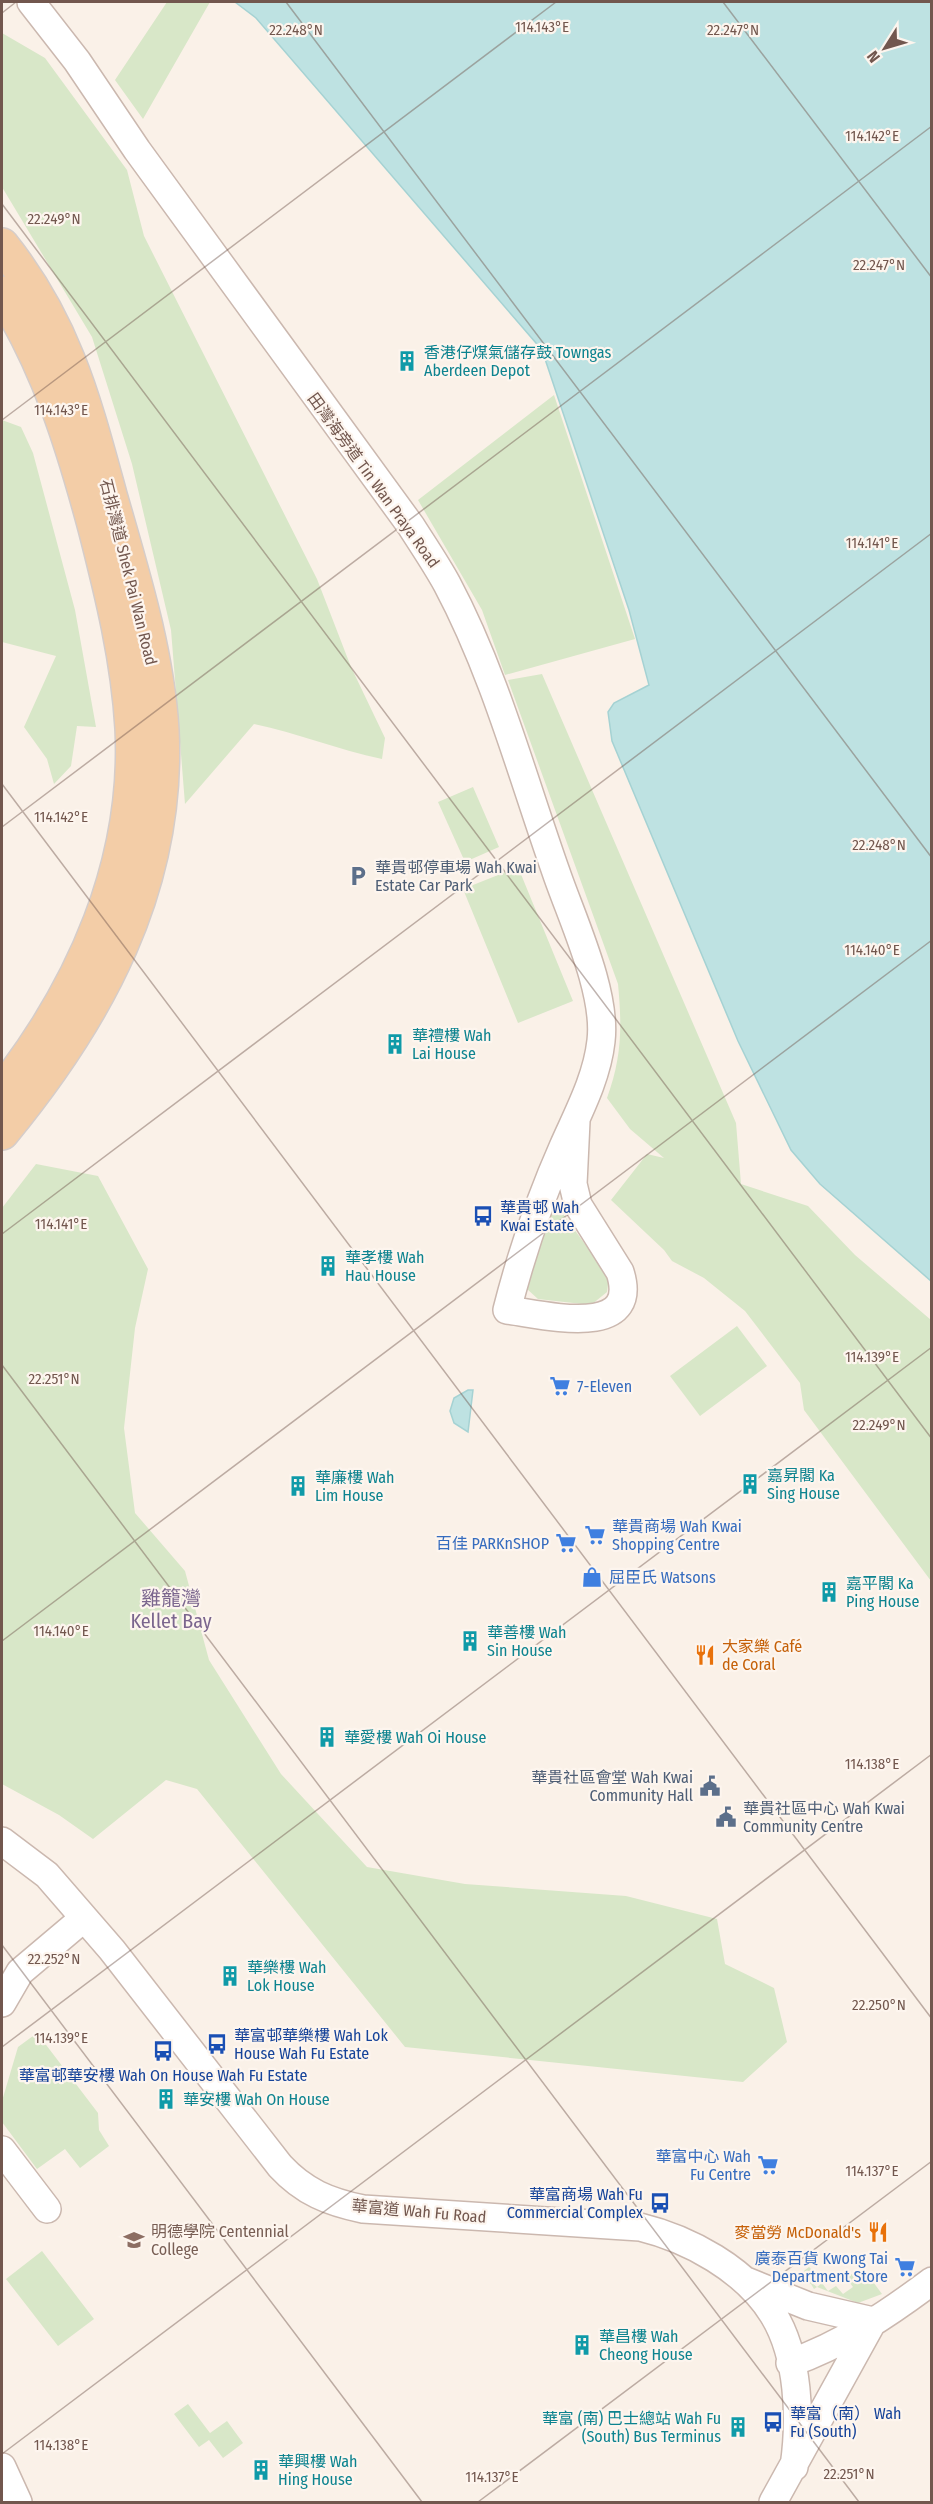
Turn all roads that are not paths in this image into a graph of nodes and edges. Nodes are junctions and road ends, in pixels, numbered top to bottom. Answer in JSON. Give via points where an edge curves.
{"nodes":[{"id":1,"x":31,"y":2,"type":"edge"},
{"id":2,"x":2,"y":245,"type":"edge"},
{"id":3,"x":2,"y":293,"type":"edge"},
{"id":4,"x":2,"y":1091,"type":"edge"},
{"id":5,"x":576,"y":1122,"type":"junction"},
{"id":6,"x":2,"y":1133,"type":"edge"},
{"id":7,"x":2,"y":1841,"type":"edge"},
{"id":8,"x":84,"y":1918,"type":"junction"},
{"id":9,"x":2,"y":2003,"type":"edge"},
{"id":10,"x":2,"y":2150,"type":"edge"},
{"id":11,"x":47,"y":2209,"type":"dead end"},
{"id":12,"x":742,"y":2279,"type":"junction"},
{"id":13,"x":932,"y":2281,"type":"edge"},
{"id":14,"x":873,"y":2321,"type":"junction"},
{"id":15,"x":790,"y":2363,"type":"junction"},
{"id":16,"x":2,"y":2467,"type":"edge"},
{"id":17,"x":794,"y":2467,"type":"junction"},
{"id":18,"x":18,"y":2502,"type":"edge"},
{"id":19,"x":773,"y":2502,"type":"edge"}],
"edges":[{"from":1,"to":5,"type":"street","name":"田灣海旁道 Tin Wan Praya Road","via":[[411,526],[470,630],[598,997],[603,1022],[601,1043]]},
{"from":2,"to":6,"type":"main road","name":"石排灣道 Shek Pai Wan Road","via":[[50,317],[78,382],[135,584],[151,653],[162,730],[160,792],[150,858],[121,951],[70,1044]]},
{"from":3,"to":4,"type":"main road","name":"石排灣道 Shek Pai Wan Road","via":[[49,383],[84,488],[121,639],[133,757],[124,842],[99,927],[57,1011]]},
{"from":5,"to":5,"type":"street","name":"田灣海旁道 Tin Wan Praya Road","via":[[573,1184],[578,1205],[620,1272],[621,1296],[613,1309],[595,1319],[507,1310],[517,1271],[563,1146]]},
{"from":7,"to":8,"type":"street","name":"華富道 Wah Fu Road","via":[[47,1875]]},
{"from":8,"to":9,"type":"street","via":[[20,1972]]},
{"from":8,"to":12,"type":"street","name":"華富道 Wah Fu Road","via":[[280,2166],[316,2195],[363,2209],[640,2227],[683,2242]]},
{"from":10,"to":11,"type":"street"},
{"from":12,"to":14,"type":"street","via":[[808,2306]]},
{"from":12,"to":15,"type":"street","name":"華富道 Wah Fu Road","via":[[773,2314]]},
{"from":13,"to":14,"type":"street"},
{"from":14,"to":15,"type":"street","via":[[819,2353]]},
{"from":14,"to":17,"type":"street"},
{"from":15,"to":17,"type":"street","name":"華富道 Wah Fu Road","via":[[797,2420]]},
{"from":16,"to":18,"type":"street"},
{"from":17,"to":19,"type":"street","name":"華富道 Wah Fu Road"}]}
